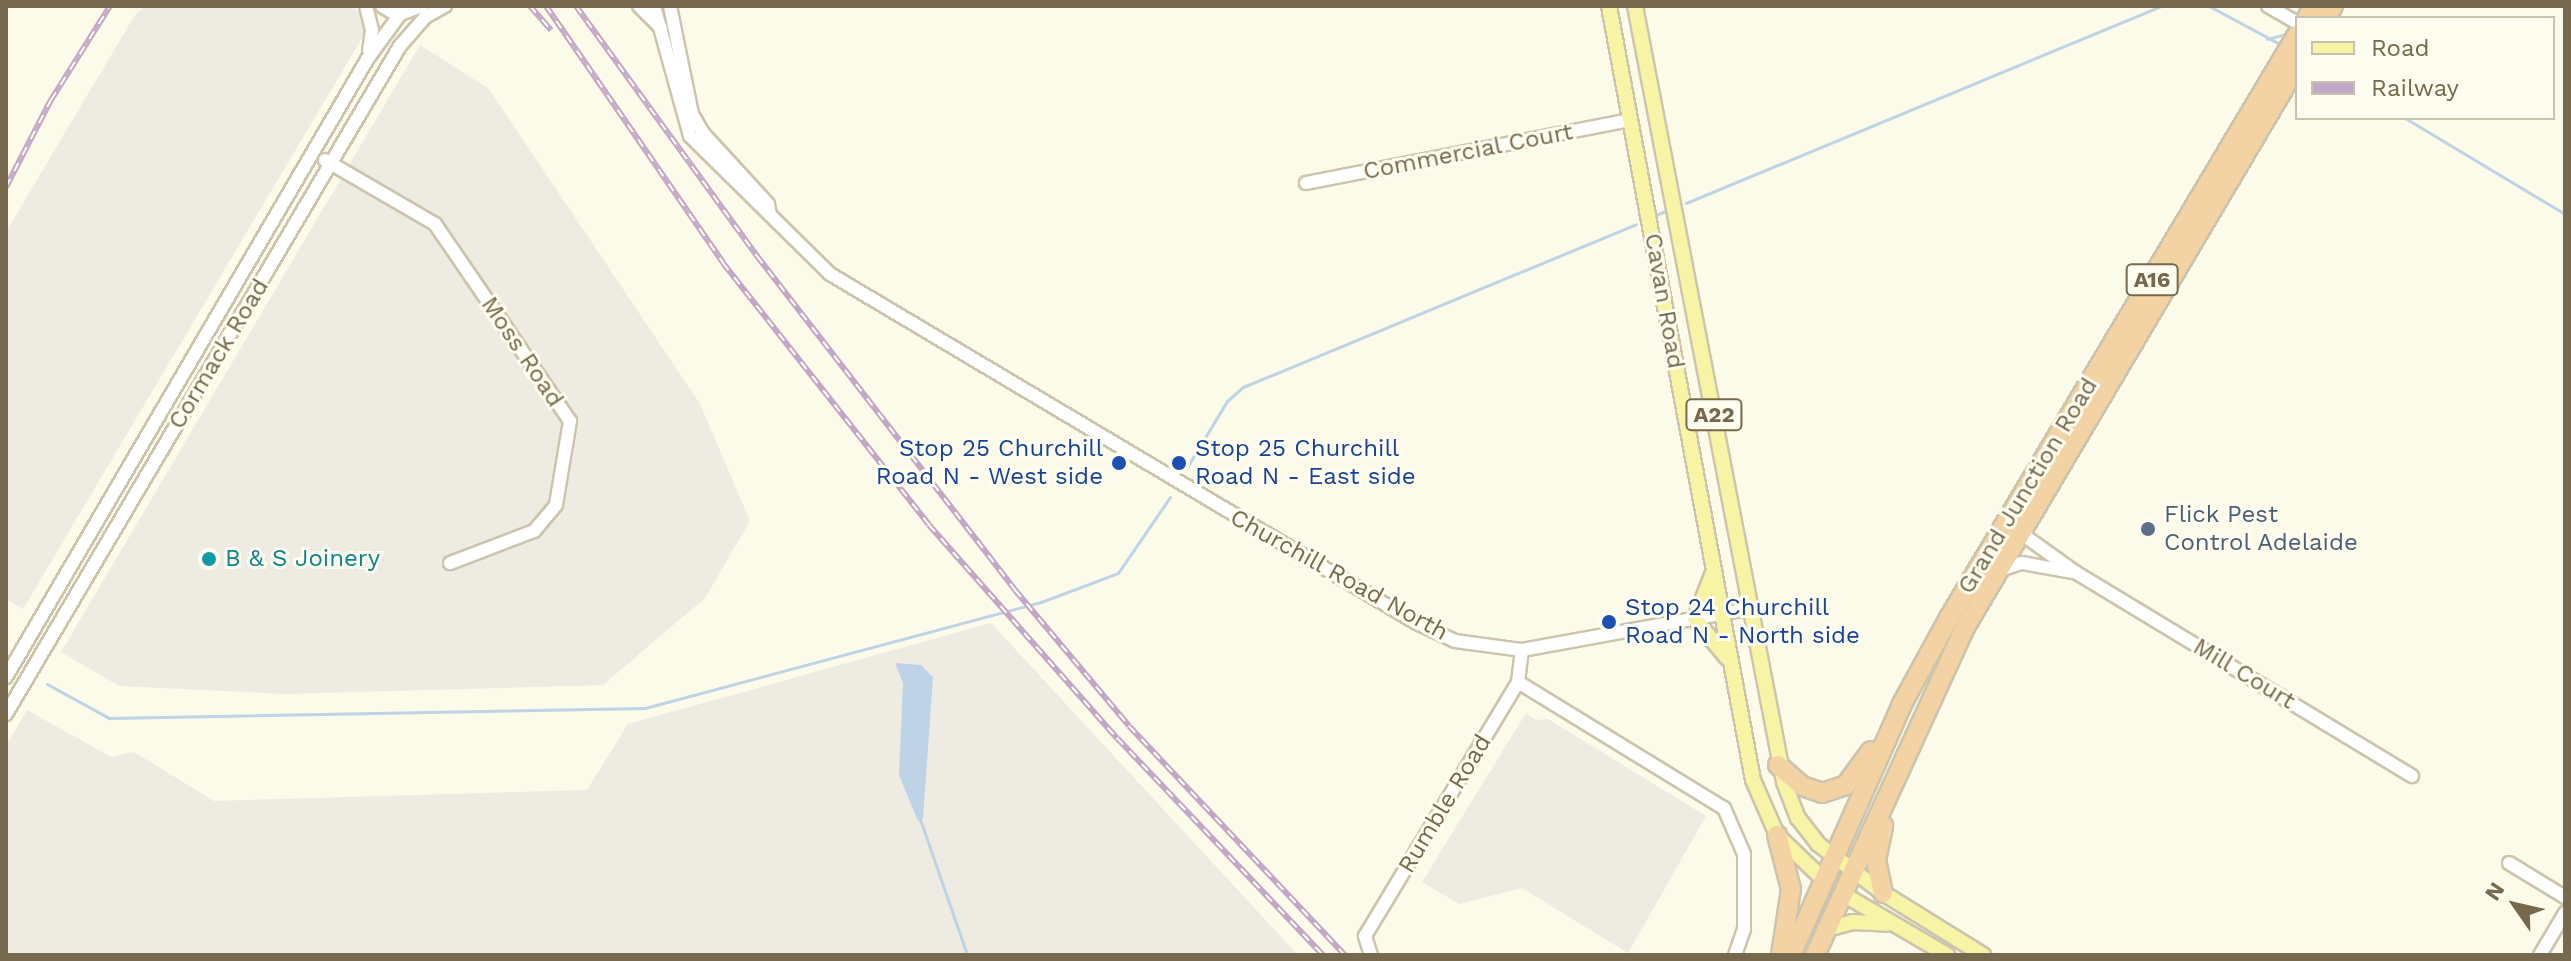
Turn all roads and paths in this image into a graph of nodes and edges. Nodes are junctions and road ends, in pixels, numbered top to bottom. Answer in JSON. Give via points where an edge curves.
{"nodes":[{"id":1,"x":366,"y":6,"type":"edge"},
{"id":2,"x":382,"y":6,"type":"edge"},
{"id":3,"x":422,"y":6,"type":"edge"},
{"id":4,"x":445,"y":6,"type":"edge"},
{"id":5,"x":639,"y":6,"type":"edge"},
{"id":6,"x":654,"y":6,"type":"edge"},
{"id":7,"x":670,"y":6,"type":"edge"},
{"id":8,"x":1609,"y":6,"type":"edge"},
{"id":9,"x":1635,"y":6,"type":"edge"},
{"id":10,"x":2268,"y":6,"type":"edge"},
{"id":11,"x":402,"y":11,"type":"edge"},
{"id":12,"x":2295,"y":22,"type":"edge"},
{"id":13,"x":661,"y":28,"type":"junction"},
{"id":14,"x":2295,"y":39,"type":"edge"},
{"id":15,"x":394,"y":57,"type":"junction"},
{"id":16,"x":368,"y":58,"type":"junction"},
{"id":17,"x":2295,"y":69,"type":"edge"},
{"id":18,"x":1630,"y":120,"type":"junction"},
{"id":19,"x":315,"y":154,"type":"junction"},
{"id":20,"x":332,"y":164,"type":"junction"},
{"id":21,"x":1306,"y":183,"type":"dead end"},
{"id":22,"x":770,"y":215,"type":"junction"},
{"id":23,"x":2179,"y":249,"type":"junction"},
{"id":24,"x":2012,"y":528,"type":"junction"},
{"id":25,"x":450,"y":563,"type":"dead end"},
{"id":26,"x":1714,"y":568,"type":"junction"},
{"id":27,"x":1996,"y":572,"type":"junction"},
{"id":28,"x":2075,"y":572,"type":"junction"},
{"id":29,"x":1752,"y":608,"type":"junction"},
{"id":30,"x":1722,"y":614,"type":"junction"},
{"id":31,"x":1695,"y":619,"type":"junction"},
{"id":32,"x":1522,"y":650,"type":"junction"},
{"id":33,"x":1733,"y":669,"type":"junction"},
{"id":34,"x":6,"y":677,"type":"edge"},
{"id":35,"x":1518,"y":682,"type":"junction"},
{"id":36,"x":1902,"y":704,"type":"junction"},
{"id":37,"x":6,"y":714,"type":"edge"},
{"id":38,"x":1905,"y":758,"type":"junction"},
{"id":39,"x":1778,"y":765,"type":"junction"},
{"id":40,"x":2412,"y":776,"type":"dead end"},
{"id":41,"x":1777,"y":835,"type":"junction"},
{"id":42,"x":1834,"y":858,"type":"junction"},
{"id":43,"x":2509,"y":863,"type":"dead end"},
{"id":44,"x":1853,"y":873,"type":"junction"},
{"id":45,"x":1824,"y":880,"type":"junction"},
{"id":46,"x":1883,"y":893,"type":"junction"},
{"id":47,"x":1843,"y":894,"type":"junction"},
{"id":48,"x":2565,"y":897,"type":"edge"},
{"id":49,"x":2565,"y":913,"type":"edge"},
{"id":50,"x":1900,"y":927,"type":"junction"},
{"id":51,"x":1827,"y":929,"type":"junction"},
{"id":52,"x":1371,"y":955,"type":"edge"},
{"id":53,"x":1735,"y":955,"type":"edge"},
{"id":54,"x":1781,"y":955,"type":"edge"},
{"id":55,"x":1791,"y":955,"type":"edge"},
{"id":56,"x":1815,"y":955,"type":"edge"},
{"id":57,"x":1947,"y":955,"type":"edge"},
{"id":58,"x":1983,"y":955,"type":"edge"},
{"id":59,"x":2540,"y":955,"type":"edge"}],
"edges":[{"from":1,"to":16,"type":"street","via":[[372,30]]},
{"from":2,"to":11,"type":"street"},
{"from":3,"to":11,"type":"street"},
{"from":4,"to":15,"type":"street","name":"Cormack Road","via":[[412,30]]},
{"from":5,"to":13,"type":"street"},
{"from":6,"to":13,"type":"street","name":"Churchill Road North"},
{"from":7,"to":22,"type":"street","name":"Churchill Road North","via":[[692,114],[768,204]]},
{"from":8,"to":18,"type":"main road","name":"Cavan Road","number":"A22"},
{"from":9,"to":29,"type":"main road","name":"Cavan Road","number":"A22"},
{"from":10,"to":12,"type":"street"},
{"from":11,"to":15,"type":"street"},
{"from":11,"to":16,"type":"street","name":"Cormack Road"},
{"from":13,"to":22,"type":"street","name":"Churchill Road North","via":[[676,102],[690,136]]},
{"from":14,"to":23,"type":"highway","name":"Grand Junction Road","number":"A16"},
{"from":15,"to":20,"type":"street","name":"Cormack Road"},
{"from":16,"to":19,"type":"street","name":"Cormack Road"},
{"from":17,"to":23,"type":"highway","name":"Grand Junction Road","number":"A16"},
{"from":18,"to":21,"type":"street","name":"Commercial Court"},
{"from":18,"to":26,"type":"main road","name":"Cavan Road","number":"A22"},
{"from":19,"to":20,"type":"street","name":"Moss Road"},
{"from":19,"to":34,"type":"street","name":"Cormack Road"},
{"from":20,"to":25,"type":"street","name":"Moss Road","via":[[435,224],[570,421],[556,505],[534,531]]},
{"from":20,"to":37,"type":"street","name":"Cormack Road"},
{"from":22,"to":32,"type":"street","name":"Churchill Road North","via":[[830,274],[1432,631],[1480,646]]},
{"from":23,"to":24,"type":"highway","name":"Grand Junction Road","number":"A16"},
{"from":24,"to":27,"type":"highway","name":"Grand Junction Road","number":"A16"},
{"from":24,"to":28,"type":"street","name":"Mill Court"},
{"from":24,"to":36,"type":"highway","name":"Grand Junction Road","number":"A16"},
{"from":26,"to":30,"type":"main road","name":"Cavan Road","number":"A22"},
{"from":26,"to":31,"type":"main road","via":[[1708,598]]},
{"from":27,"to":28,"type":"street","name":"Mill Court","via":[[2022,563]]},
{"from":27,"to":38,"type":"highway","name":"Grand Junction Road","number":"A16"},
{"from":28,"to":40,"type":"street","name":"Mill Court"},
{"from":29,"to":30,"type":"street","name":"Churchill Road North"},
{"from":29,"to":39,"type":"main road","name":"Cavan Road","number":"A22"},
{"from":30,"to":31,"type":"street","name":"Churchill Road North"},
{"from":30,"to":33,"type":"main road","name":"Cavan Road","number":"A22"},
{"from":31,"to":32,"type":"street","name":"Churchill Road North"},
{"from":31,"to":33,"type":"main road","via":[[1716,638]]},
{"from":32,"to":35,"type":"street","name":"Rumble Road"},
{"from":33,"to":41,"type":"main road","name":"Cavan Road","number":"A22","via":[[1753,780]]},
{"from":35,"to":52,"type":"street","name":"Rumble Road","via":[[1365,936]]},
{"from":35,"to":53,"type":"street","via":[[1724,808],[1744,854],[1744,929]]},
{"from":36,"to":39,"type":"highway","via":[[1846,785],[1811,791]]},
{"from":36,"to":42,"type":"highway","name":"Grand Junction Road","number":"A16"},
{"from":38,"to":44,"type":"highway","name":"Grand Junction Road","number":"A16"},
{"from":38,"to":46,"type":"highway","via":[[1876,855]]},
{"from":39,"to":42,"type":"main road","name":"Cavan Road","number":"A22","via":[[1798,818]]},
{"from":41,"to":45,"type":"main road","name":"Cavan Road","number":"A22"},
{"from":41,"to":54,"type":"highway","via":[[1791,889]]},
{"from":42,"to":44,"type":"main road","name":"Cavan Road","number":"A22"},
{"from":42,"to":45,"type":"highway","name":"Grand Junction Road","number":"A16"},
{"from":43,"to":48,"type":"street"},
{"from":44,"to":46,"type":"main road","number":"A22"},
{"from":44,"to":47,"type":"highway","name":"Grand Junction Road","number":"A16"},
{"from":45,"to":47,"type":"highway","name":"Cavan Road","number":"A22"},
{"from":45,"to":55,"type":"highway","name":"Grand Junction Road","number":"A16"},
{"from":46,"to":58,"type":"main road","number":"A22"},
{"from":47,"to":50,"type":"main road","number":"A22"},
{"from":47,"to":51,"type":"highway","name":"Grand Junction Road","number":"A16"},
{"from":49,"to":59,"type":"street"},
{"from":50,"to":51,"type":"main road","via":[[1866,921]]},
{"from":50,"to":57,"type":"main road","number":"A22"},
{"from":51,"to":56,"type":"highway","name":"Grand Junction Road","number":"A16"}]}
